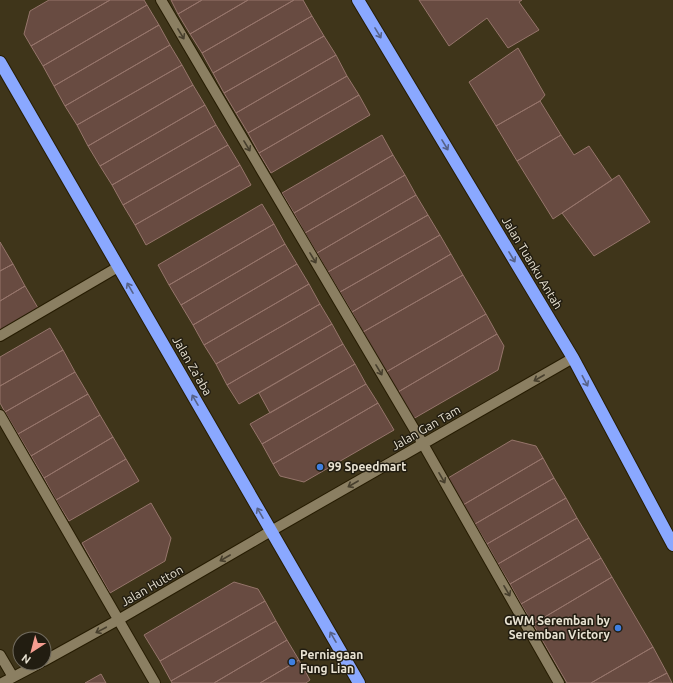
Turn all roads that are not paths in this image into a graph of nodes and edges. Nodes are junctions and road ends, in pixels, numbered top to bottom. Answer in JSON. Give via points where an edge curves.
{"nodes":[{"id":1,"x":161,"y":0,"type":"edge"},
{"id":2,"x":358,"y":0,"type":"edge"},
{"id":3,"x":0,"y":62,"type":"edge"},
{"id":4,"x":118,"y":267,"type":"junction"},
{"id":5,"x":0,"y":336,"type":"edge"},
{"id":6,"x":573,"y":358,"type":"junction"},
{"id":7,"x":0,"y":415,"type":"edge"},
{"id":8,"x":423,"y":444,"type":"junction"},
{"id":9,"x":271,"y":531,"type":"junction"},
{"id":10,"x":673,"y":545,"type":"edge"},
{"id":11,"x":118,"y":620,"type":"junction"},
{"id":12,"x":0,"y":654,"type":"edge"},
{"id":13,"x":52,"y":657,"type":"edge"},
{"id":14,"x":26,"y":671,"type":"edge"},
{"id":15,"x":13,"y":678,"type":"junction"},
{"id":16,"x":2,"y":683,"type":"edge"},
{"id":17,"x":155,"y":683,"type":"edge"},
{"id":18,"x":359,"y":683,"type":"edge"},
{"id":19,"x":559,"y":683,"type":"edge"}],
"edges":[{"from":1,"to":8,"type":"street","one_way":true},
{"from":2,"to":6,"type":"highway","name":"Jalan Tuanku Antah","one_way":true},
{"from":3,"to":4,"type":"highway","name":"Jalan Za'aba"},
{"from":4,"to":5,"type":"street"},
{"from":9,"to":4,"type":"highway","name":"Jalan Za'aba","one_way":true},
{"from":6,"to":8,"type":"street","name":"Jalan Gan Tam","one_way":true},
{"from":6,"to":10,"type":"highway","name":"Jalan Tuanku Antah","one_way":true},
{"from":7,"to":11,"type":"street"},
{"from":8,"to":9,"type":"street","name":"Jalan Gan Tam","one_way":true},
{"from":8,"to":19,"type":"street","one_way":true},
{"from":9,"to":11,"type":"street","name":"Jalan Hutton","one_way":true},
{"from":18,"to":9,"type":"highway","name":"Jalan Za'aba","one_way":true},
{"from":11,"to":13,"type":"street","name":"Jalan Hutton","one_way":true},
{"from":11,"to":17,"type":"street"},
{"from":12,"to":15,"type":"street"},
{"from":14,"to":15,"type":"street"},
{"from":15,"to":16,"type":"street"}]}
